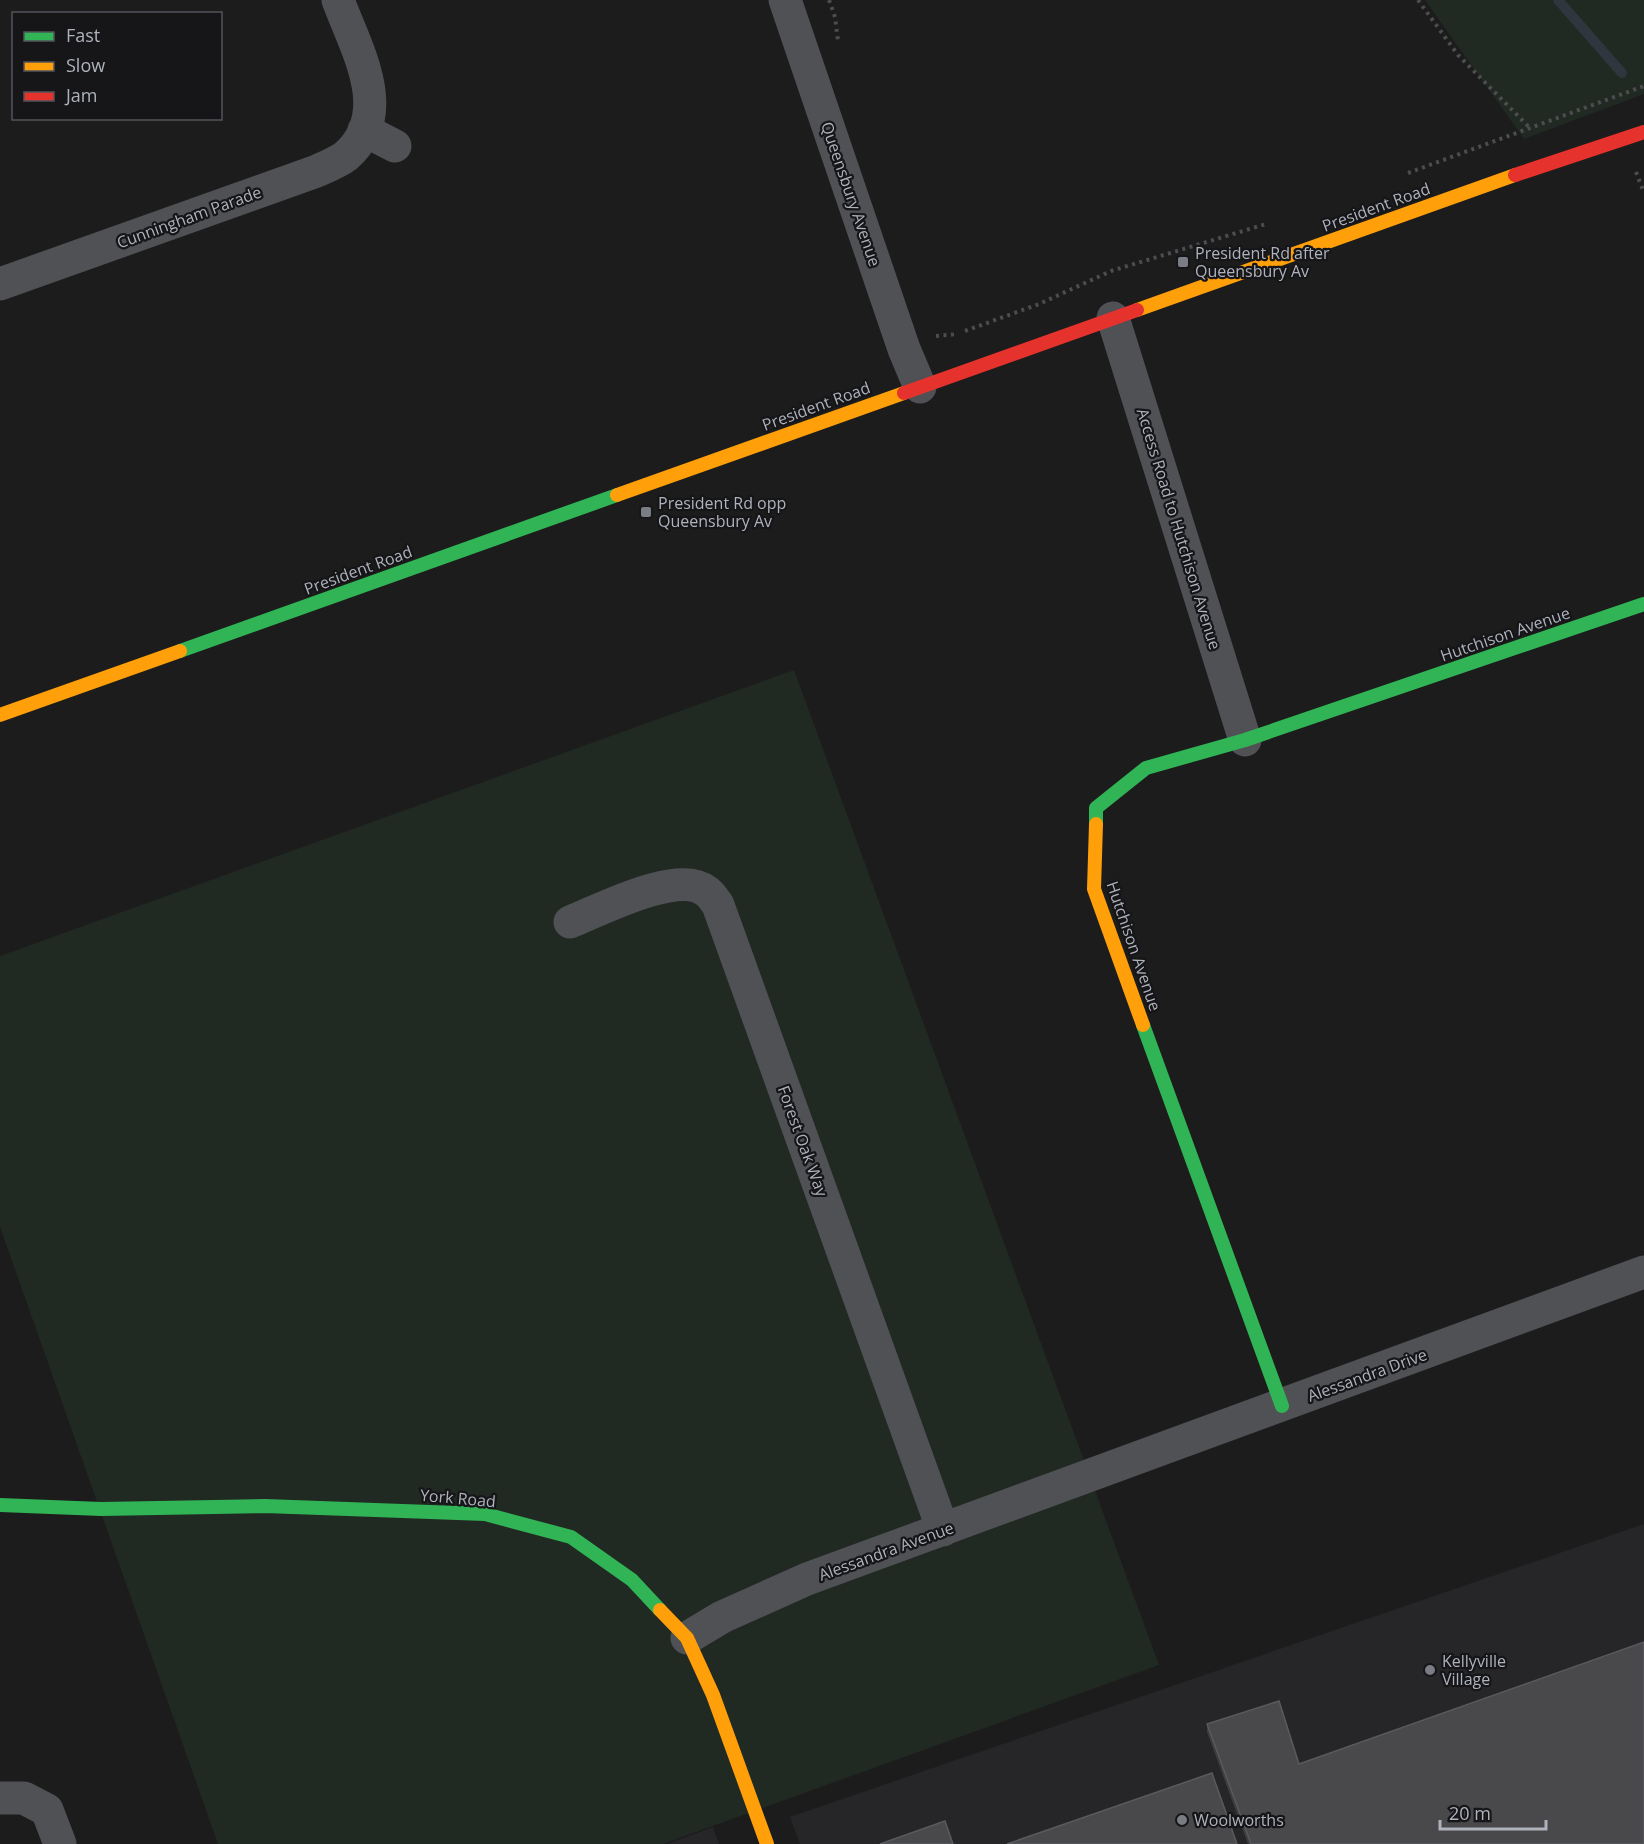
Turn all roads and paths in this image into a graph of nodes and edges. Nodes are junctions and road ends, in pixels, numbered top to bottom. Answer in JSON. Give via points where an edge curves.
{"nodes":[{"id":1,"x":338,"y":0,"type":"edge"},
{"id":2,"x":785,"y":0,"type":"edge"},
{"id":3,"x":1418,"y":0,"type":"edge"},
{"id":4,"x":1644,"y":86,"type":"edge"},
{"id":5,"x":1529,"y":128,"type":"junction"},
{"id":6,"x":364,"y":130,"type":"junction"},
{"id":7,"x":1644,"y":132,"type":"edge"},
{"id":8,"x":395,"y":146,"type":"dead end"},
{"id":9,"x":1637,"y":176,"type":"dead end"},
{"id":10,"x":1398,"y":177,"type":"dead end"},
{"id":11,"x":1644,"y":193,"type":"edge"},
{"id":12,"x":1278,"y":221,"type":"dead end"},
{"id":13,"x":0,"y":284,"type":"edge"},
{"id":14,"x":1113,"y":318,"type":"junction"},
{"id":15,"x":929,"y":336,"type":"dead end"},
{"id":16,"x":920,"y":387,"type":"junction"},
{"id":17,"x":1644,"y":604,"type":"edge"},
{"id":18,"x":0,"y":715,"type":"edge"},
{"id":19,"x":1245,"y":740,"type":"junction"},
{"id":20,"x":570,"y":922,"type":"dead end"},
{"id":21,"x":1644,"y":1272,"type":"edge"},
{"id":22,"x":1282,"y":1406,"type":"junction"},
{"id":23,"x":1091,"y":1477,"type":"joint"},
{"id":24,"x":0,"y":1505,"type":"edge"},
{"id":25,"x":943,"y":1530,"type":"junction"},
{"id":26,"x":687,"y":1638,"type":"junction"},
{"id":27,"x":0,"y":1798,"type":"edge"},
{"id":28,"x":60,"y":1844,"type":"edge"},
{"id":29,"x":767,"y":1844,"type":"edge"}],
"edges":[{"from":1,"to":6,"type":"street","name":"Cunningham Parade","via":[[369,85],[370,119]]},
{"from":2,"to":16,"type":"street","name":"Queensbury Avenue"},
{"from":3,"to":5,"type":"path","via":[[1458,55]]},
{"from":4,"to":5,"type":"path"},
{"from":5,"to":10,"type":"path"},
{"from":6,"to":8,"type":"street"},
{"from":6,"to":13,"type":"street","name":"Cunningham Parade","via":[[344,157],[317,171]]},
{"from":7,"to":14,"type":"street","name":"President Road"},
{"from":9,"to":11,"type":"path"},
{"from":12,"to":15,"type":"path","via":[[1111,271],[1039,304],[954,335]]},
{"from":14,"to":16,"type":"street","name":"President Road"},
{"from":14,"to":19,"type":"street","name":"Access Road to Hutchison Avenue"},
{"from":16,"to":18,"type":"street","name":"President Road"},
{"from":17,"to":19,"type":"street","name":"Hutchison Avenue"},
{"from":19,"to":22,"type":"street","name":"Hutchison Avenue","via":[[1146,768],[1096,808],[1094,889]]},
{"from":20,"to":25,"type":"street","name":"Forest Oak Way","via":[[670,885],[685,884],[706,890],[718,905]]},
{"from":21,"to":22,"type":"street","name":"Alessandra Drive"},
{"from":22,"to":23,"type":"street","name":"Alessandra Drive"},
{"from":23,"to":25,"type":"street","name":"Alessandra Avenue"},
{"from":24,"to":26,"type":"street","name":"York Road","via":[[101,1509],[265,1506],[485,1514],[571,1537],[632,1580]]},
{"from":25,"to":26,"type":"street","name":"Alessandra Avenue","via":[[807,1579],[722,1617]]},
{"from":26,"to":29,"type":"street","name":"York Road","via":[[713,1695]]},
{"from":27,"to":28,"type":"street","via":[[24,1798],[47,1810]]}]}
